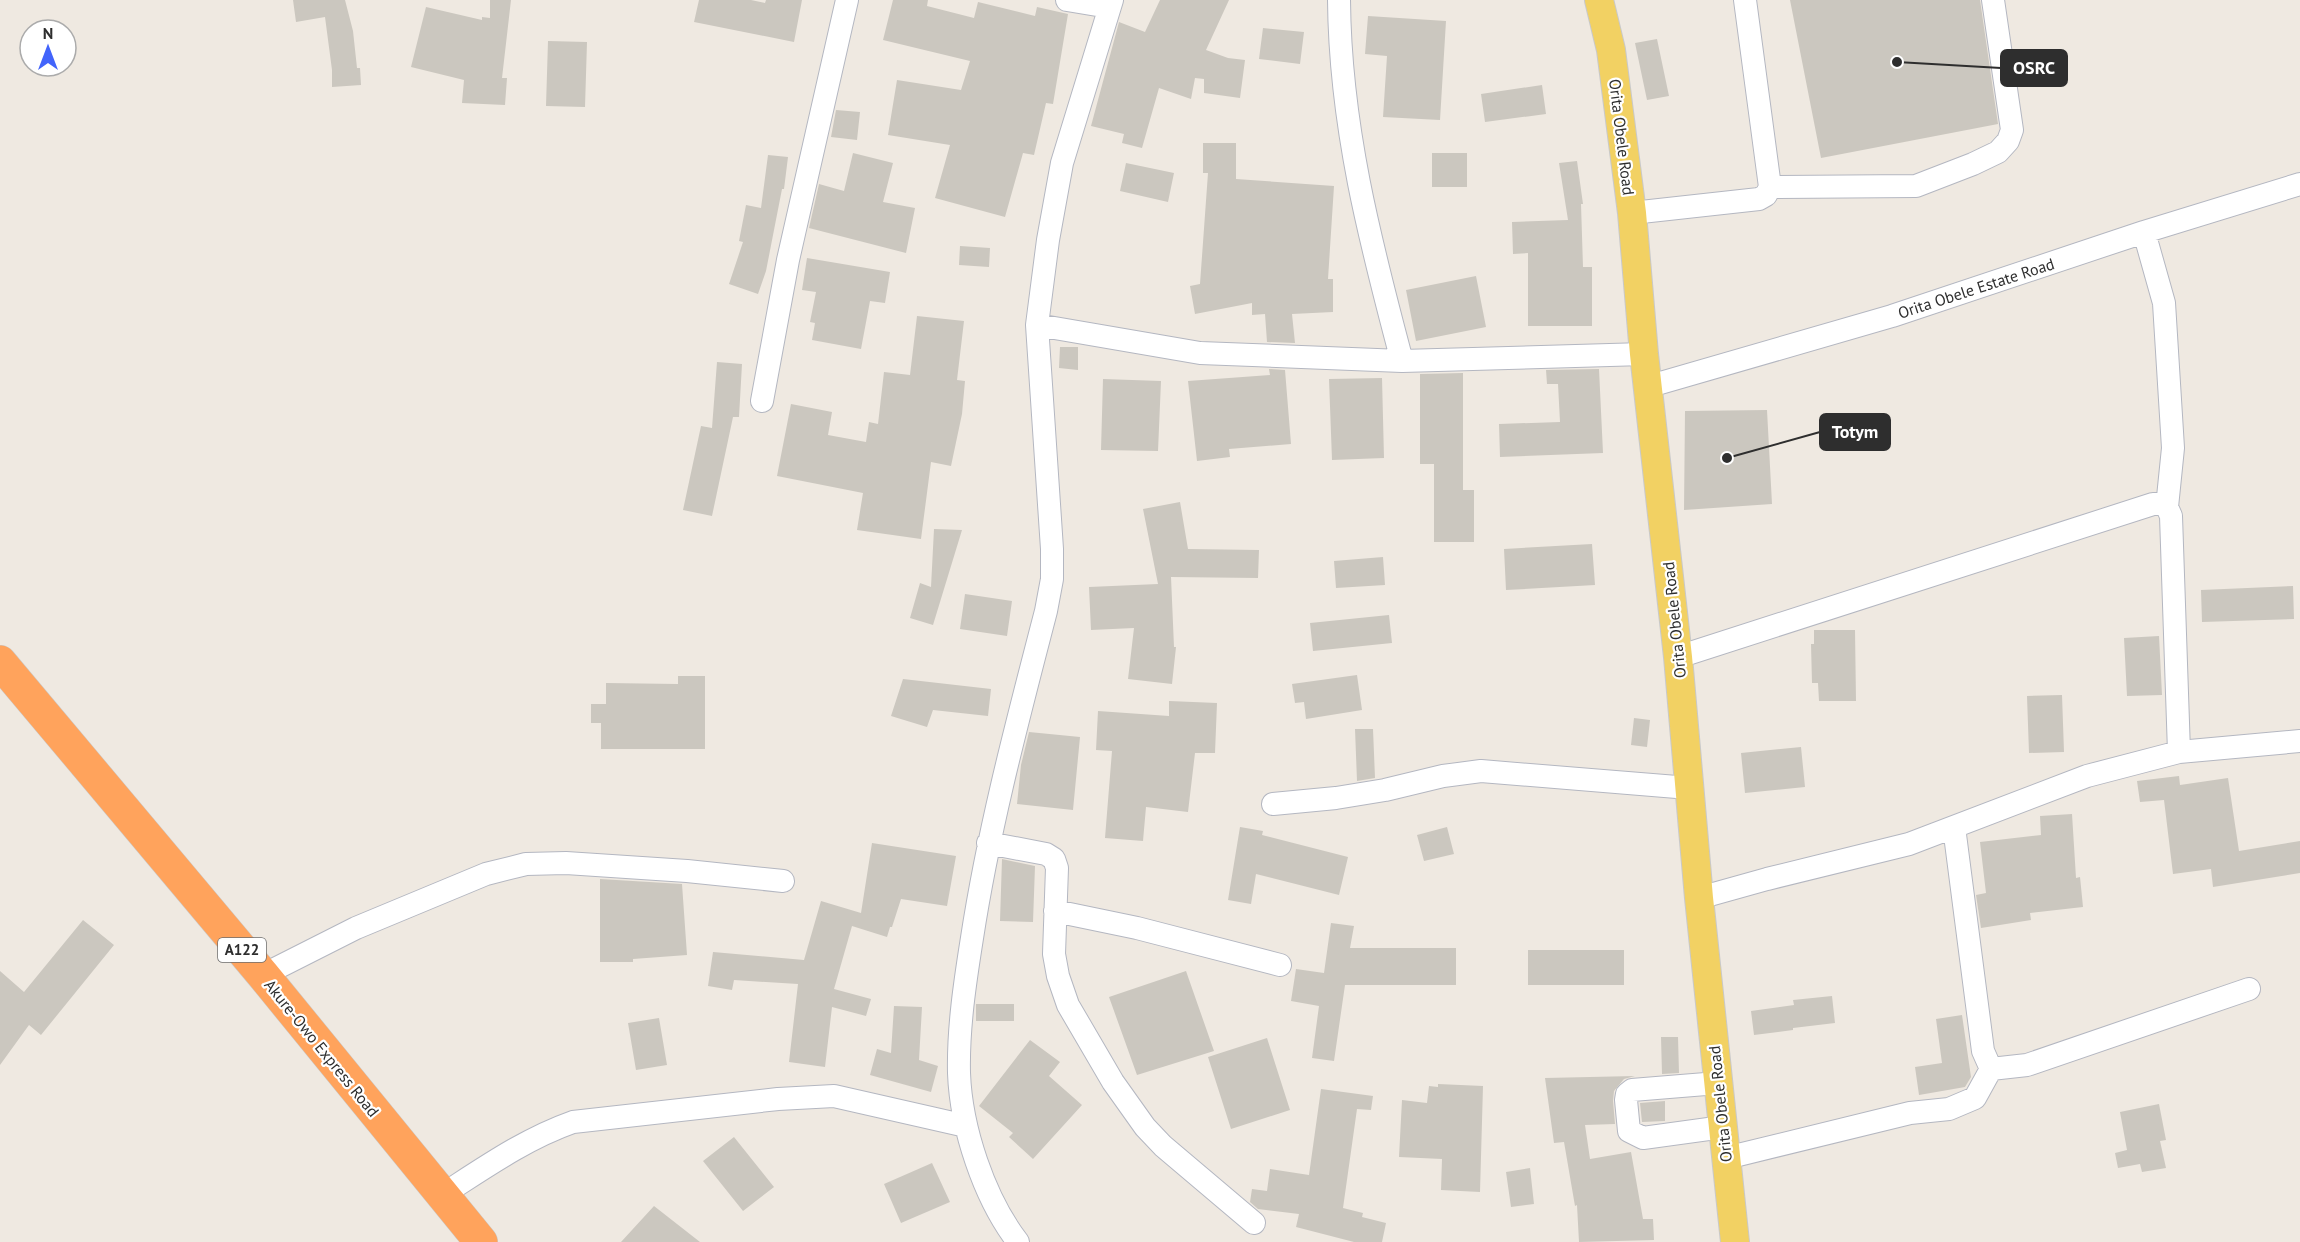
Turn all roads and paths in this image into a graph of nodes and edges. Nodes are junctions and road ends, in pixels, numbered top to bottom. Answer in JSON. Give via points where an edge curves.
{"nodes":[{"id":1,"x":847,"y":0,"type":"edge"},
{"id":2,"x":1067,"y":0,"type":"edge"},
{"id":3,"x":1339,"y":0,"type":"edge"},
{"id":4,"x":1599,"y":0,"type":"edge"},
{"id":5,"x":1745,"y":0,"type":"edge"},
{"id":6,"x":1993,"y":0,"type":"edge"},
{"id":7,"x":1111,"y":4,"type":"edge"},
{"id":8,"x":2300,"y":184,"type":"edge"},
{"id":9,"x":1770,"y":187,"type":"junction"},
{"id":10,"x":1632,"y":213,"type":"junction"},
{"id":11,"x":2144,"y":232,"type":"junction"},
{"id":12,"x":1038,"y":325,"type":"junction"},
{"id":13,"x":1644,"y":354,"type":"junction"},
{"id":14,"x":1402,"y":361,"type":"junction"},
{"id":15,"x":1650,"y":386,"type":"junction"},
{"id":16,"x":762,"y":401,"type":"dead end"},
{"id":17,"x":2167,"y":507,"type":"junction"},
{"id":18,"x":1678,"y":657,"type":"junction"},
{"id":19,"x":0,"y":662,"type":"edge"},
{"id":20,"x":2300,"y":741,"type":"edge"},
{"id":21,"x":2179,"y":752,"type":"junction"},
{"id":22,"x":1689,"y":789,"type":"junction"},
{"id":23,"x":1273,"y":804,"type":"dead end"},
{"id":24,"x":1954,"y":827,"type":"junction"},
{"id":25,"x":988,"y":843,"type":"junction"},
{"id":26,"x":783,"y":881,"type":"dead end"},
{"id":27,"x":1699,"y":898,"type":"junction"},
{"id":28,"x":1055,"y":911,"type":"junction"},
{"id":29,"x":1280,"y":965,"type":"dead end"},
{"id":30,"x":263,"y":975,"type":"junction"},
{"id":31,"x":2249,"y":989,"type":"dead end"},
{"id":32,"x":1991,"y":1069,"type":"junction"},
{"id":33,"x":1718,"y":1083,"type":"junction"},
{"id":34,"x":966,"y":1126,"type":"junction"},
{"id":35,"x":1723,"y":1127,"type":"junction"},
{"id":36,"x":1726,"y":1158,"type":"junction"},
{"id":37,"x":442,"y":1195,"type":"junction"},
{"id":38,"x":1254,"y":1223,"type":"dead end"},
{"id":39,"x":481,"y":1242,"type":"edge"},
{"id":40,"x":1018,"y":1242,"type":"edge"},
{"id":41,"x":1735,"y":1242,"type":"edge"}],
"edges":[{"from":1,"to":16,"type":"street","via":[[788,260]]},
{"from":2,"to":7,"type":"street"},
{"from":3,"to":14,"type":"street","via":[[1343,94],[1353,160]]},
{"from":4,"to":10,"type":"main road","name":"Orita Obele Road","via":[[1611,50]]},
{"from":5,"to":9,"type":"street"},
{"from":6,"to":9,"type":"street","via":[[2012,130],[1998,152],[1916,186]]},
{"from":7,"to":12,"type":"street","via":[[1062,163]]},
{"from":8,"to":11,"type":"street","name":"Orita Obele Estate Road"},
{"from":9,"to":10,"type":"street","via":[[1759,199]]},
{"from":10,"to":13,"type":"main road","name":"Orita Obele Road"},
{"from":11,"to":15,"type":"street","name":"Orita Obele Estate Road","via":[[1892,316]]},
{"from":11,"to":17,"type":"street","via":[[2164,303],[2173,448]]},
{"from":12,"to":14,"type":"street","via":[[1200,353]]},
{"from":12,"to":25,"type":"street","via":[[1052,579]]},
{"from":13,"to":14,"type":"street"},
{"from":13,"to":15,"type":"main road","name":"Orita Obele Road"},
{"from":15,"to":18,"type":"main road","name":"Orita Obele Road"},
{"from":17,"to":18,"type":"street","via":[[2153,504]]},
{"from":17,"to":21,"type":"street","via":[[2171,516]]},
{"from":18,"to":22,"type":"main road","name":"Orita Obele Road"},
{"from":19,"to":30,"type":"highway","name":"Akure-Owo Express Road","number":"A122"},
{"from":20,"to":21,"type":"street"},
{"from":21,"to":24,"type":"street","via":[[2087,776]]},
{"from":22,"to":23,"type":"street","via":[[1482,771],[1376,792]]},
{"from":22,"to":27,"type":"main road","name":"Orita Obele Road"},
{"from":24,"to":27,"type":"street","via":[[1880,852]]},
{"from":24,"to":32,"type":"street","via":[[1983,1051]]},
{"from":25,"to":28,"type":"street","via":[[1054,859]]},
{"from":25,"to":34,"type":"street","via":[[961,1025],[959,1074]]},
{"from":26,"to":30,"type":"street","via":[[687,871],[526,864],[486,874],[399,909]]},
{"from":27,"to":33,"type":"main road","name":"Orita Obele Road"},
{"from":28,"to":29,"type":"street"},
{"from":28,"to":38,"type":"street","via":[[1058,976],[1068,1005],[1113,1082],[1163,1146]]},
{"from":30,"to":37,"type":"highway","name":"Akure-Owo Express Road","number":"A122"},
{"from":31,"to":32,"type":"street","via":[[2027,1065]]},
{"from":32,"to":36,"type":"street","via":[[1975,1098],[1949,1109],[1910,1113]]},
{"from":33,"to":35,"type":"main road","name":"Orita Obele Road"},
{"from":33,"to":35,"type":"street","via":[[1632,1090],[1626,1100],[1629,1131],[1643,1138]]},
{"from":34,"to":37,"type":"street","via":[[834,1096],[573,1122],[536,1137]]},
{"from":34,"to":40,"type":"street","via":[[978,1167]]},
{"from":35,"to":36,"type":"main road","name":"Orita Obele Road"},
{"from":36,"to":41,"type":"main road","name":"Orita Obele Road"},
{"from":37,"to":39,"type":"highway","name":"Akure-Owo Express Road","number":"A122"}]}
